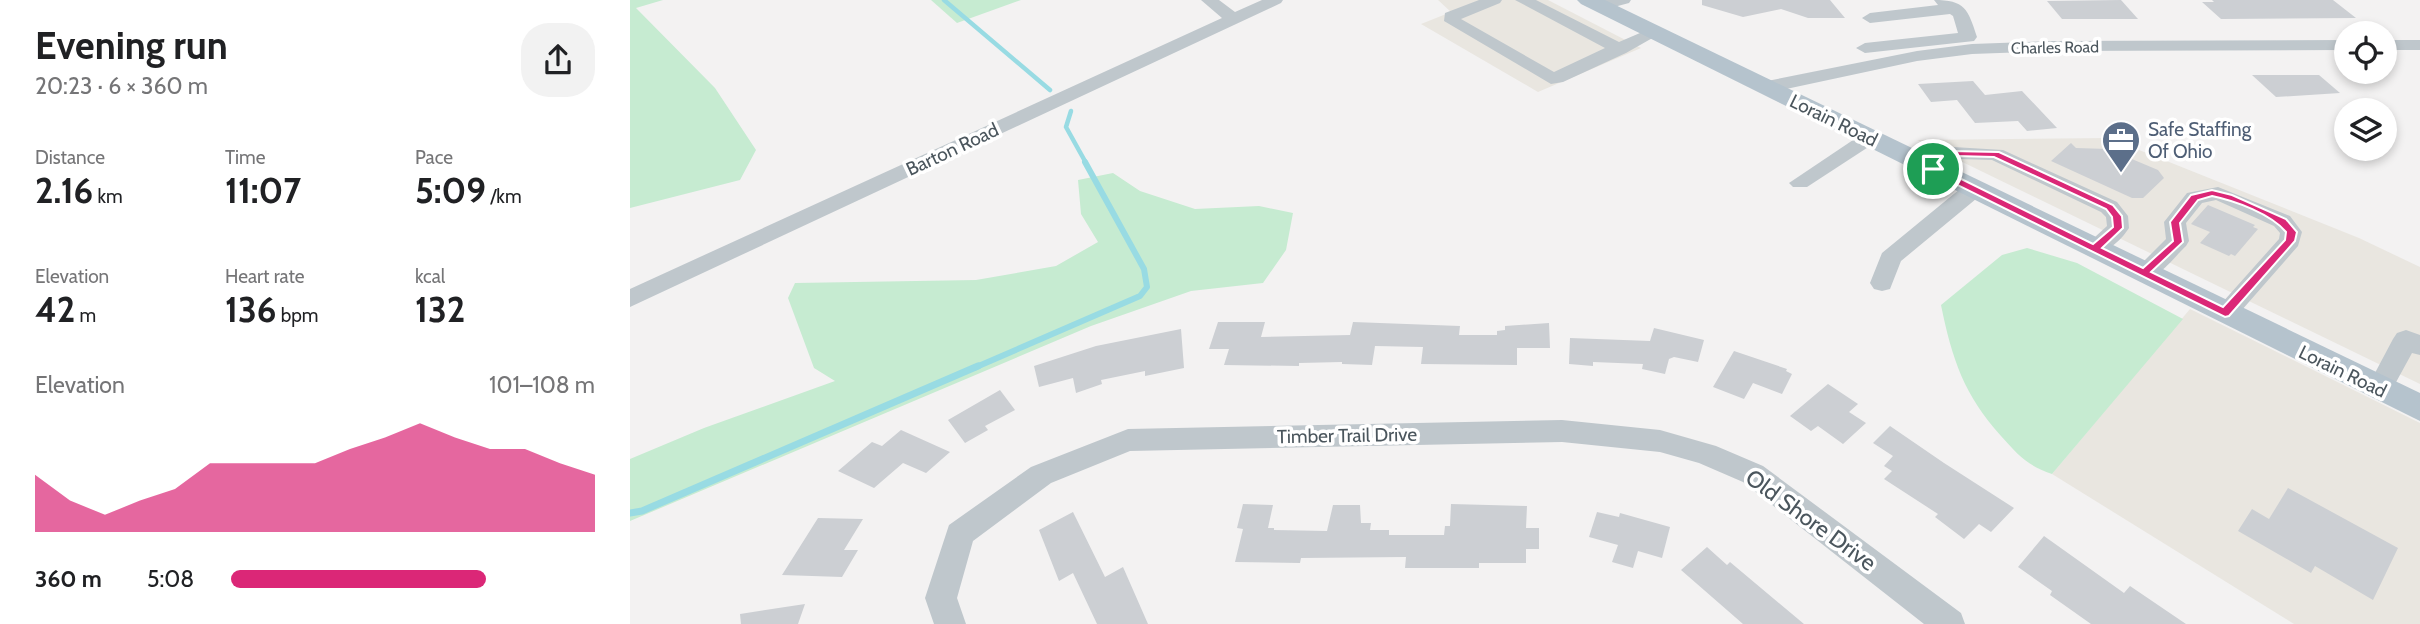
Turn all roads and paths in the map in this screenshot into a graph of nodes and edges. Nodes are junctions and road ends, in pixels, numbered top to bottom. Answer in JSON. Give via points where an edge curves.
{"nodes":[{"id":1,"x":1209,"y":0,"type":"edge"},
{"id":2,"x":1275,"y":0,"type":"edge"},
{"id":3,"x":1494,"y":0,"type":"edge"},
{"id":4,"x":1523,"y":0,"type":"edge"},
{"id":5,"x":1901,"y":0,"type":"edge"},
{"id":6,"x":1603,"y":2,"type":"edge"},
{"id":7,"x":1233,"y":19,"type":"junction"},
{"id":8,"x":1962,"y":23,"type":"edge"},
{"id":9,"x":1654,"y":32,"type":"junction"},
{"id":10,"x":1852,"y":35,"type":"dead end"},
{"id":11,"x":2334,"y":44,"type":"edge"},
{"id":12,"x":2397,"y":45,"type":"edge"},
{"id":13,"x":2420,"y":45,"type":"edge"},
{"id":14,"x":1866,"y":48,"type":"dead end"},
{"id":15,"x":1620,"y":49,"type":"junction"},
{"id":16,"x":1908,"y":50,"type":"junction"},
{"id":17,"x":1768,"y":87,"type":"junction"},
{"id":18,"x":1869,"y":138,"type":"junction"},
{"id":19,"x":1933,"y":169,"type":"junction"},
{"id":20,"x":1800,"y":183,"type":"dead end"},
{"id":21,"x":1974,"y":189,"type":"junction"},
{"id":22,"x":2094,"y":248,"type":"junction"},
{"id":23,"x":2144,"y":273,"type":"junction"},
{"id":24,"x":1882,"y":283,"type":"dead end"},
{"id":25,"x":630,"y":299,"type":"edge"},
{"id":26,"x":2225,"y":313,"type":"junction"},
{"id":27,"x":2420,"y":346,"type":"edge"},
{"id":28,"x":2380,"y":388,"type":"junction"},
{"id":29,"x":2420,"y":408,"type":"edge"},
{"id":30,"x":1660,"y":442,"type":"joint"},
{"id":31,"x":950,"y":624,"type":"edge"},
{"id":32,"x":1949,"y":624,"type":"edge"}],
"edges":[{"from":1,"to":7,"type":"street"},
{"from":2,"to":7,"type":"street","name":"Barton Road"},
{"from":3,"to":15,"type":"street","via":[[1451,17],[1452,21],[1551,78]]},
{"from":4,"to":15,"type":"street"},
{"from":5,"to":8,"type":"street","via":[[1874,10]]},
{"from":6,"to":9,"type":"main road","name":"Lorain Road"},
{"from":7,"to":25,"type":"street","name":"Barton Road"},
{"from":8,"to":10,"type":"street"},
{"from":8,"to":11,"type":"street","name":"Charles Road"},
{"from":8,"to":16,"type":"street","name":"Charles Road"},
{"from":9,"to":15,"type":"street"},
{"from":9,"to":17,"type":"main road","name":"Lorain Road"},
{"from":12,"to":13,"type":"street"},
{"from":14,"to":16,"type":"street"},
{"from":16,"to":17,"type":"street","name":"Charles Road"},
{"from":17,"to":18,"type":"main road","name":"Lorain Road"},
{"from":18,"to":19,"type":"main road","name":"Lorain Road"},
{"from":18,"to":20,"type":"street"},
{"from":19,"to":21,"type":"main road","name":"Lorain Road"},
{"from":19,"to":22,"type":"street","via":[[1953,153],[1996,154],[2109,207],[2117,216],[2118,228]]},
{"from":21,"to":22,"type":"main road","name":"Lorain Road"},
{"from":21,"to":24,"type":"street","via":[[1890,258]]},
{"from":22,"to":23,"type":"main road","name":"Lorain Road"},
{"from":23,"to":26,"type":"main road","name":"Lorain Road"},
{"from":23,"to":26,"type":"street","via":[[2178,242],[2175,222],[2194,198],[2218,193],[2282,221],[2291,232],[2290,241]]},
{"from":26,"to":28,"type":"main road","name":"Lorain Road"},
{"from":27,"to":28,"type":"street","via":[[2406,339]]},
{"from":28,"to":29,"type":"main road","name":"Lorain Road"},
{"from":30,"to":31,"type":"street","name":"Timber Trail Drive","via":[[1562,431],[1128,440],[1041,475],[960,534],[941,598]]},
{"from":30,"to":32,"type":"street","name":"Old Shore Drive","via":[[1706,454],[1753,474]]}]}
